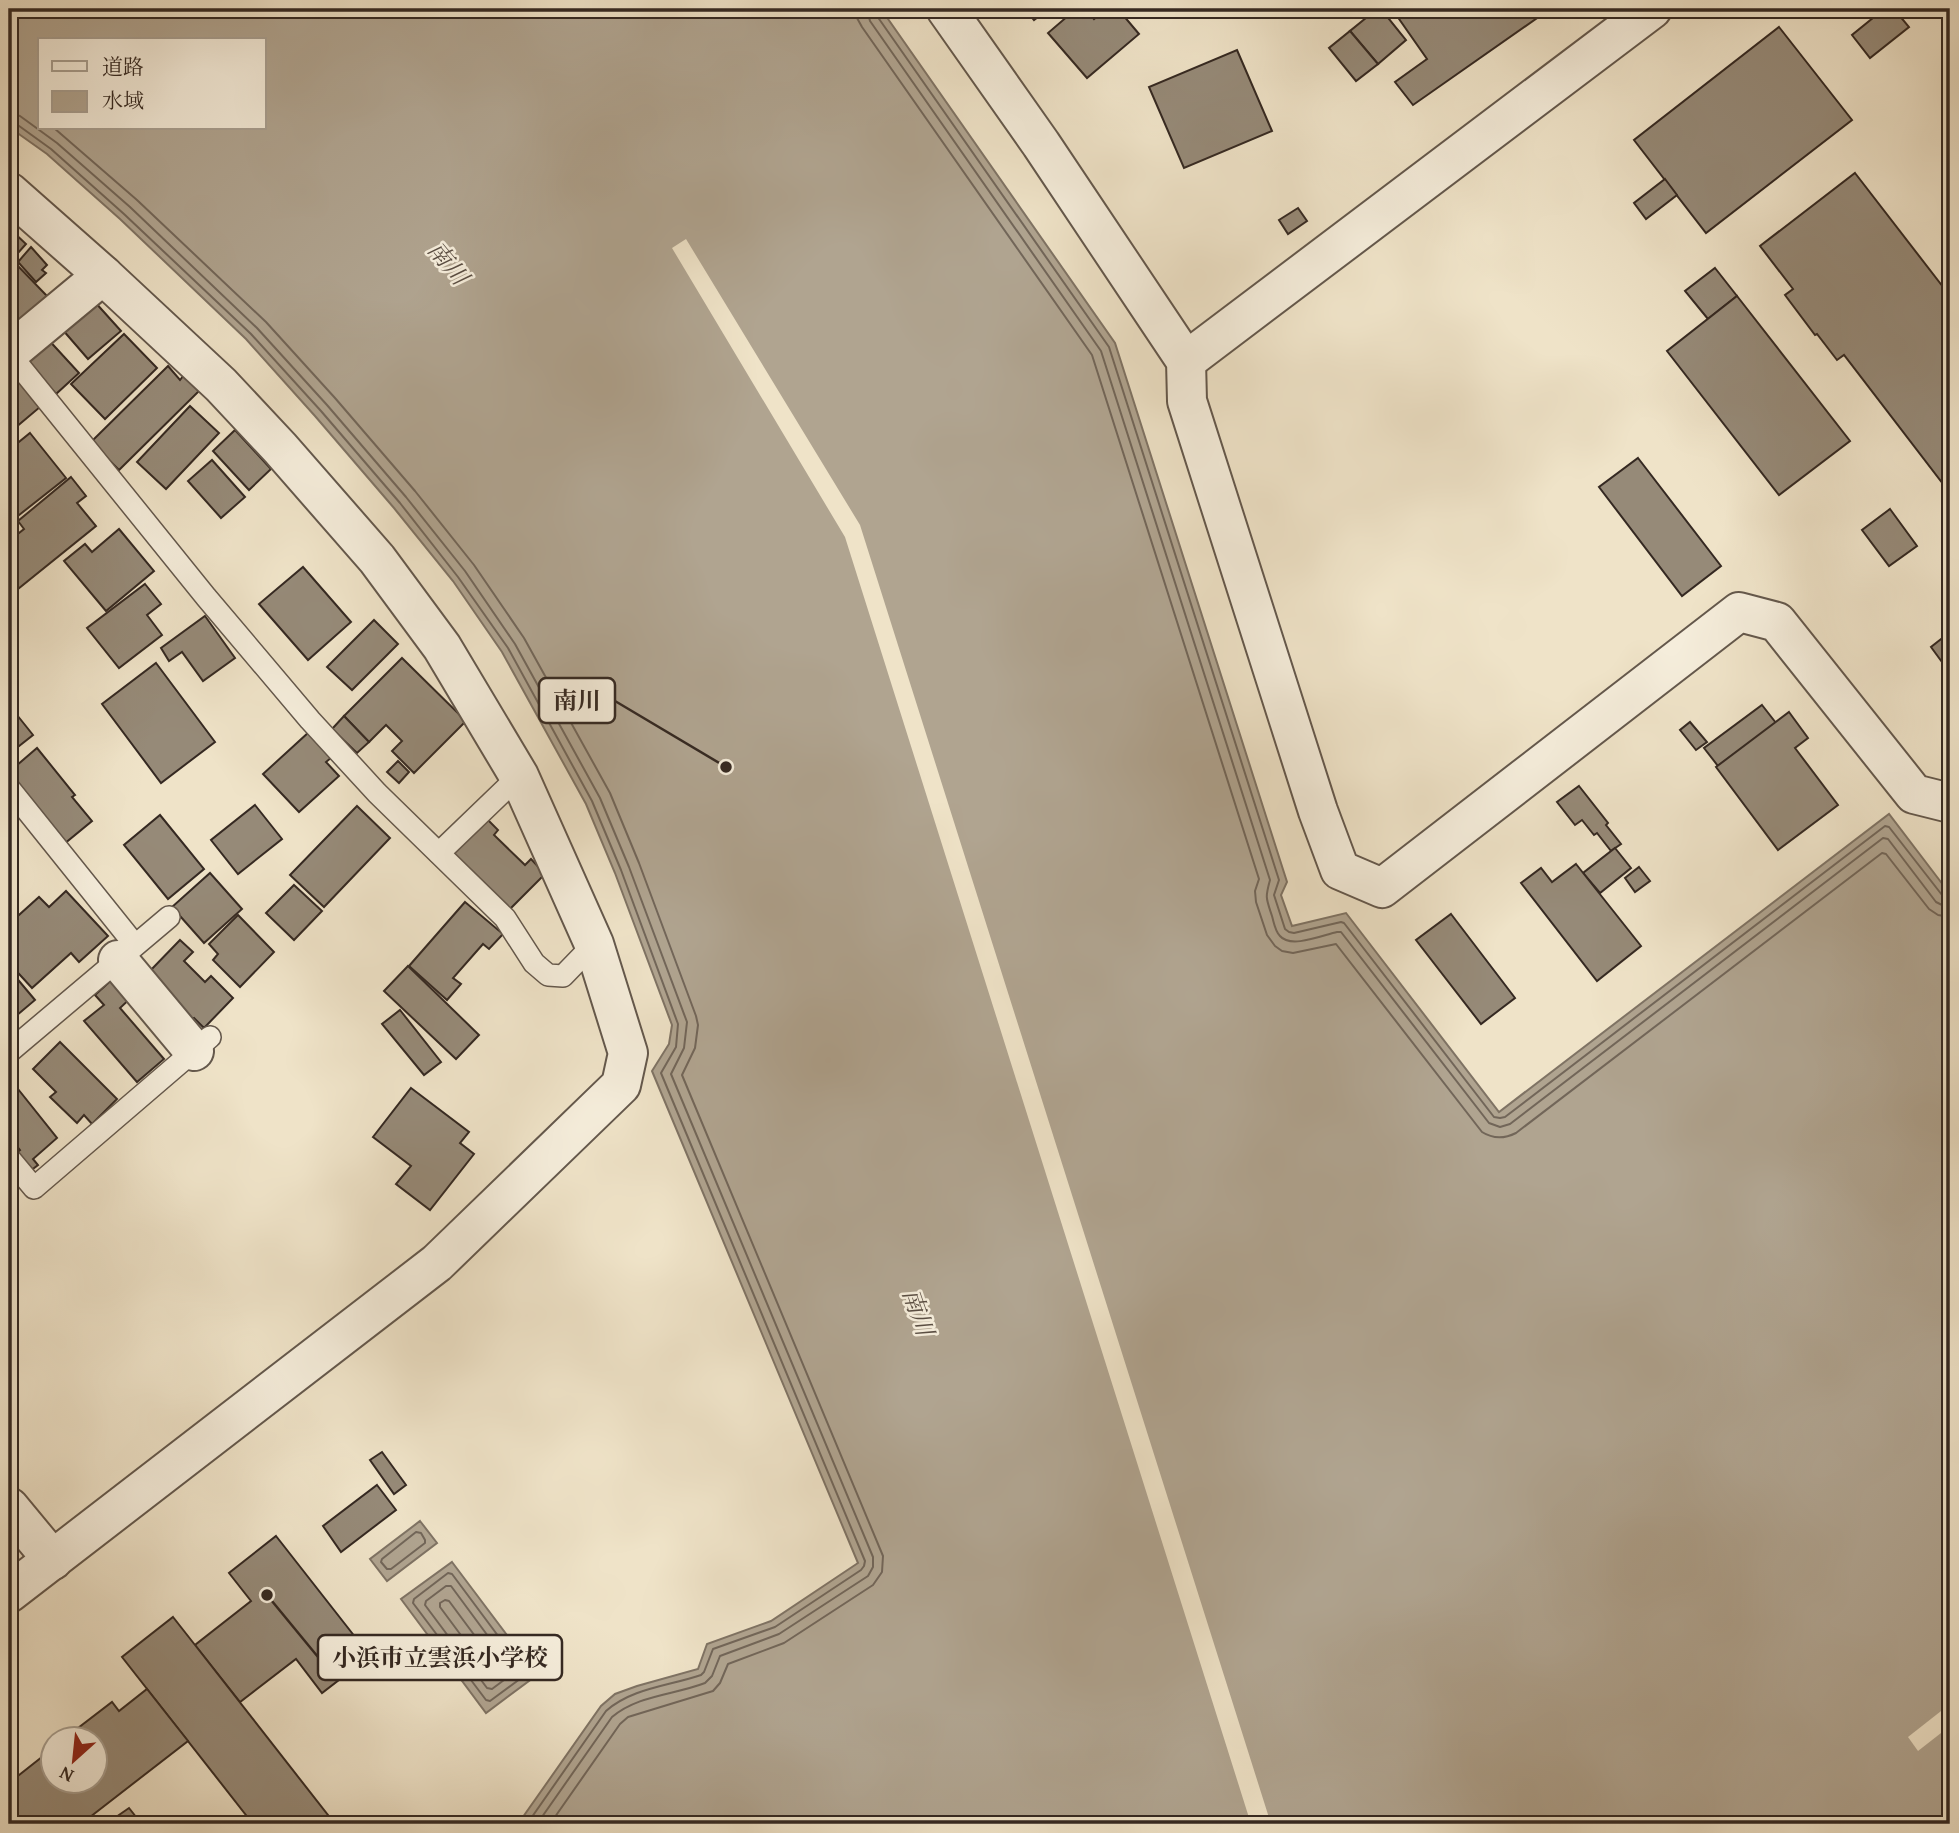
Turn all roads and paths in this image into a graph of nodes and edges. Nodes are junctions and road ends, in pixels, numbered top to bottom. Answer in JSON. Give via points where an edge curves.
{"nodes":[{"id":1,"x":946,"y":9,"type":"edge"},
{"id":2,"x":1653,"y":9,"type":"edge"},
{"id":3,"x":9,"y":192,"type":"edge"},
{"id":4,"x":103,"y":275,"type":"junction"},
{"id":5,"x":9,"y":353,"type":"edge"},
{"id":6,"x":1186,"y":361,"type":"junction"},
{"id":7,"x":519,"y":776,"type":"junction"},
{"id":8,"x":9,"y":788,"type":"edge"},
{"id":9,"x":1950,"y":803,"type":"edge"},
{"id":10,"x":439,"y":853,"type":"junction"},
{"id":11,"x":169,"y":917,"type":"dead end"},
{"id":12,"x":594,"y":944,"type":"junction"},
{"id":13,"x":127,"y":953,"type":"junction"},
{"id":14,"x":202,"y":1044,"type":"joint"},
{"id":15,"x":9,"y":1052,"type":"edge"},
{"id":16,"x":9,"y":1158,"type":"edge"},
{"id":17,"x":9,"y":1507,"type":"edge"},
{"id":18,"x":53,"y":1560,"type":"junction"},
{"id":19,"x":9,"y":1593,"type":"edge"}],
"edges":[{"from":1,"to":6,"type":"street"},
{"from":2,"to":6,"type":"street"},
{"from":3,"to":4,"type":"street"},
{"from":4,"to":5,"type":"street"},
{"from":4,"to":7,"type":"street","via":[[221,385],[377,559],[442,647]]},
{"from":5,"to":10,"type":"lane","via":[[301,710]]},
{"from":6,"to":9,"type":"street","via":[[1187,401],[1340,870],[1382,888],[1739,612],[1777,622],[1914,794]]},
{"from":7,"to":10,"type":"lane"},
{"from":7,"to":12,"type":"street"},
{"from":8,"to":13,"type":"lane"},
{"from":10,"to":12,"type":"lane","via":[[505,918],[534,963],[548,975],[563,976]]},
{"from":11,"to":13,"type":"lane"},
{"from":12,"to":18,"type":"street","via":[[628,1053],[621,1085],[438,1262]]},
{"from":13,"to":14,"type":"street"},
{"from":13,"to":15,"type":"lane"},
{"from":14,"to":16,"type":"lane","via":[[34,1188]]},
{"from":17,"to":18,"type":"street"},
{"from":18,"to":19,"type":"street"}]}
